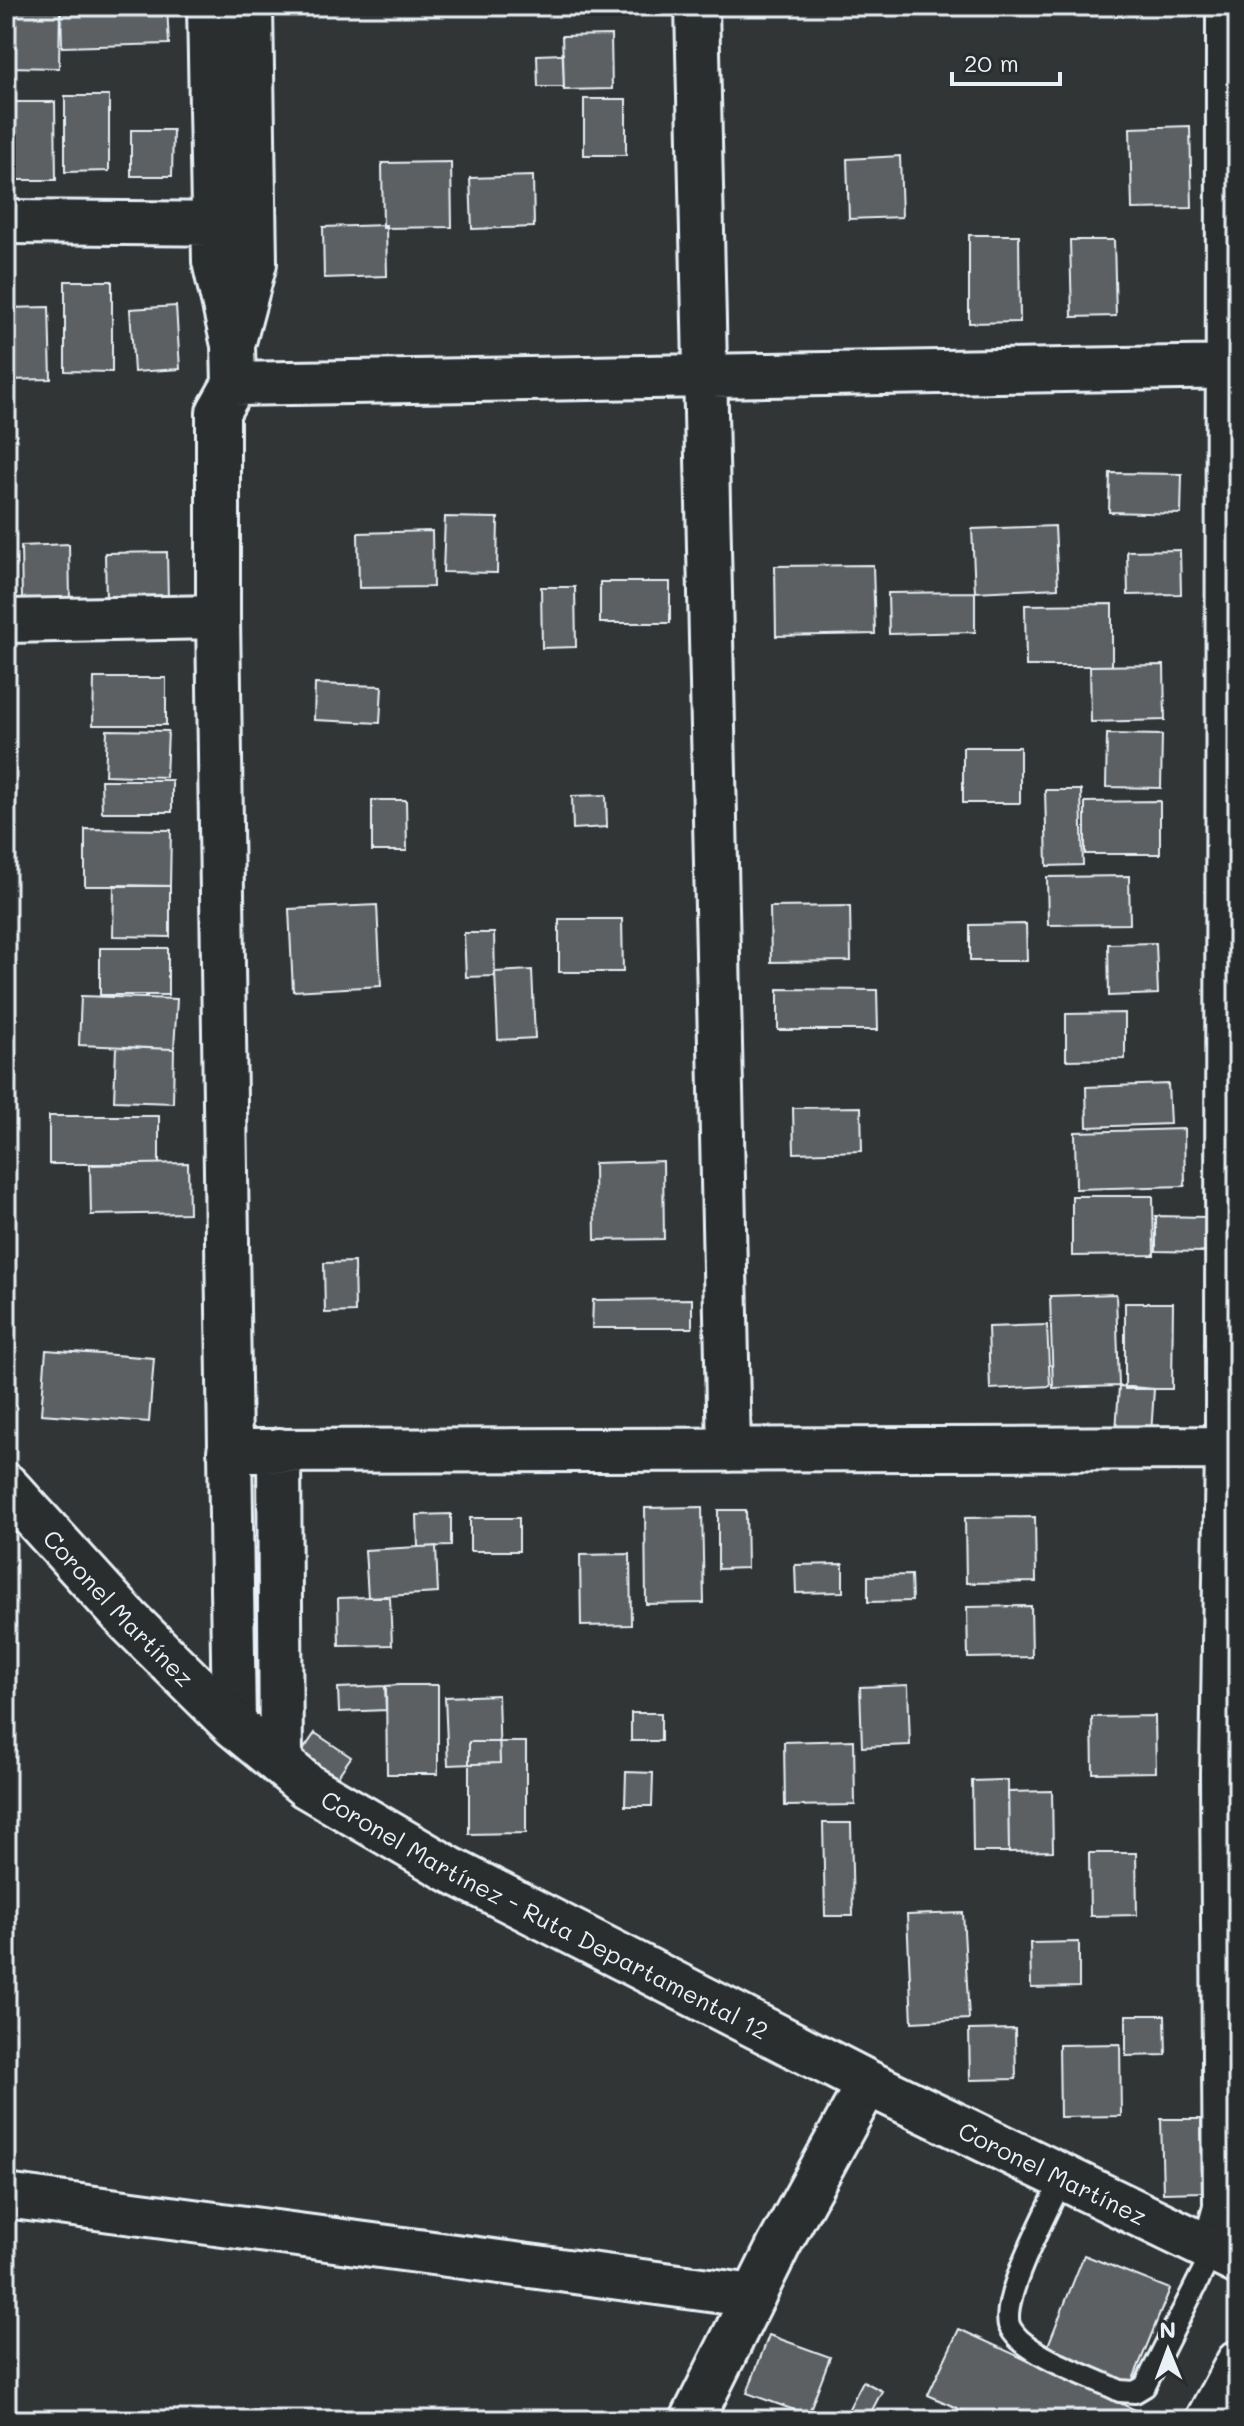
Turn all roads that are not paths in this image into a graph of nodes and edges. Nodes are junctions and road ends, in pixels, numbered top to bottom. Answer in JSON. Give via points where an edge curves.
{"nodes":[{"id":1,"x":209,"y":6,"type":"edge"},
{"id":2,"x":251,"y":6,"type":"edge"},
{"id":3,"x":697,"y":6,"type":"edge"},
{"id":4,"x":1228,"y":6,"type":"edge"},
{"id":5,"x":6,"y":222,"type":"edge"},
{"id":6,"x":213,"y":224,"type":"junction"},
{"id":7,"x":254,"y":224,"type":"junction"},
{"id":8,"x":234,"y":365,"type":"junction"},
{"id":9,"x":1234,"y":367,"type":"edge"},
{"id":10,"x":704,"y":378,"type":"junction"},
{"id":11,"x":218,"y":617,"type":"junction"},
{"id":12,"x":6,"y":621,"type":"edge"},
{"id":13,"x":1233,"y":1448,"type":"edge"},
{"id":14,"x":279,"y":1450,"type":"junction"},
{"id":15,"x":729,"y":1450,"type":"junction"},
{"id":16,"x":229,"y":1451,"type":"junction"},
{"id":17,"x":6,"y":1486,"type":"edge"},
{"id":18,"x":234,"y":1725,"type":"junction"},
{"id":19,"x":281,"y":1765,"type":"junction"},
{"id":20,"x":868,"y":2083,"type":"junction"},
{"id":21,"x":1062,"y":2179,"type":"junction"},
{"id":22,"x":6,"y":2196,"type":"edge"},
{"id":23,"x":1226,"y":2257,"type":"edge"},
{"id":24,"x":754,"y":2296,"type":"junction"},
{"id":25,"x":1238,"y":2362,"type":"edge"},
{"id":26,"x":692,"y":2420,"type":"edge"},
{"id":27,"x":1207,"y":2420,"type":"edge"}],
"edges":[{"from":1,"to":6,"type":"street"},
{"from":2,"to":7,"type":"street"},
{"from":3,"to":10,"type":"street"},
{"from":4,"to":9,"type":"street"},
{"from":5,"to":6,"type":"street"},
{"from":6,"to":7,"type":"street"},
{"from":6,"to":8,"type":"street","via":[[214,261]]},
{"from":7,"to":8,"type":"street","via":[[255,263]]},
{"from":8,"to":10,"type":"street"},
{"from":8,"to":11,"type":"street","via":[[218,412]]},
{"from":9,"to":10,"type":"street"},
{"from":9,"to":13,"type":"street"},
{"from":10,"to":15,"type":"street"},
{"from":11,"to":12,"type":"street"},
{"from":11,"to":16,"type":"street"},
{"from":13,"to":15,"type":"street"},
{"from":13,"to":23,"type":"street","via":[[1222,1774]]},
{"from":14,"to":15,"type":"street"},
{"from":14,"to":16,"type":"street"},
{"from":14,"to":19,"type":"street"},
{"from":16,"to":18,"type":"street"},
{"from":17,"to":18,"type":"main road","name":"Coronel Martínez","via":[[128,1620]]},
{"from":18,"to":19,"type":"main road","name":"Coronel Martínez - Ruta Departamental 12"},
{"from":19,"to":20,"type":"main road","name":"Coronel Martínez - Ruta Departamental 12","via":[[307,1786],[449,1869]]},
{"from":20,"to":21,"type":"main road","name":"Coronel Martínez"},
{"from":20,"to":24,"type":"street"},
{"from":21,"to":23,"type":"main road","name":"Coronel Martínez"},
{"from":21,"to":23,"type":"lane","via":[[1013,2288],[1009,2324],[1021,2341],[1120,2391],[1145,2386]]},
{"from":22,"to":24,"type":"street"},
{"from":24,"to":26,"type":"street"},
{"from":25,"to":27,"type":"street"}]}
